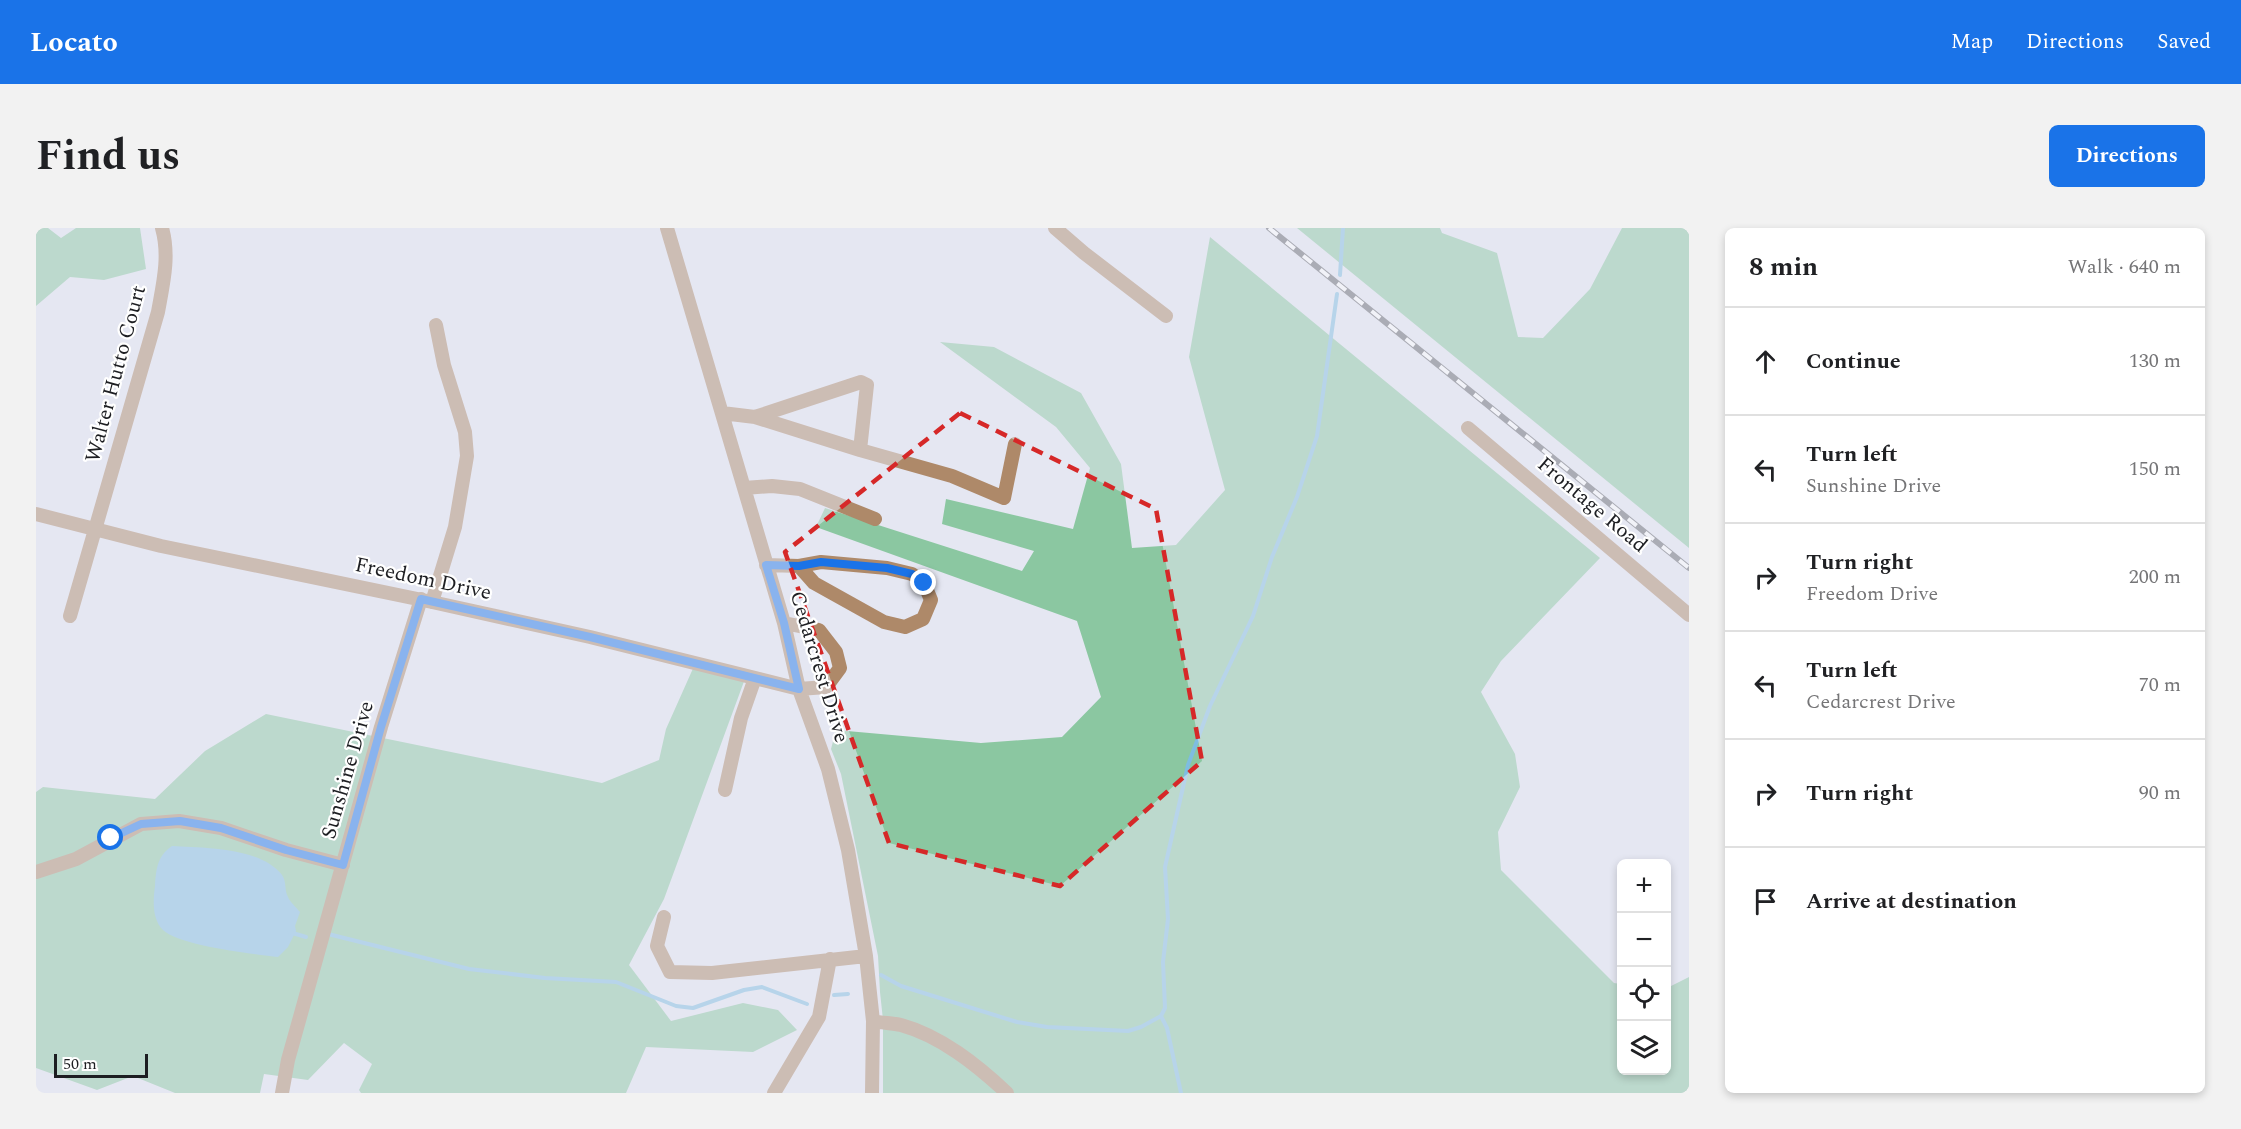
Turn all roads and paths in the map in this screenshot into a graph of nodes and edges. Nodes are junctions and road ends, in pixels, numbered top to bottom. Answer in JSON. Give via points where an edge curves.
{"nodes":[{"id":1,"x":162,"y":228,"type":"edge"},
{"id":2,"x":667,"y":228,"type":"edge"},
{"id":3,"x":1055,"y":228,"type":"edge"},
{"id":4,"x":1166,"y":316,"type":"dead end"},
{"id":5,"x":436,"y":325,"type":"dead end"},
{"id":6,"x":722,"y":413,"type":"junction"},
{"id":7,"x":755,"y":417,"type":"junction"},
{"id":8,"x":1468,"y":428,"type":"dead end"},
{"id":9,"x":1015,"y":444,"type":"dead end"},
{"id":10,"x":860,"y":450,"type":"junction"},
{"id":11,"x":744,"y":488,"type":"junction"},
{"id":12,"x":36,"y":514,"type":"edge"},
{"id":13,"x":875,"y":519,"type":"dead end"},
{"id":14,"x":94,"y":529,"type":"junction"},
{"id":15,"x":766,"y":565,"type":"junction"},
{"id":16,"x":799,"y":566,"type":"junction"},
{"id":17,"x":426,"y":601,"type":"junction"},
{"id":18,"x":1689,"y":615,"type":"edge"},
{"id":19,"x":70,"y":616,"type":"dead end"},
{"id":20,"x":784,"y":623,"type":"junction"},
{"id":21,"x":755,"y":678,"type":"junction"},
{"id":22,"x":799,"y":689,"type":"junction"},
{"id":23,"x":725,"y":790,"type":"dead end"},
{"id":24,"x":343,"y":865,"type":"junction"},
{"id":25,"x":36,"y":872,"type":"edge"},
{"id":26,"x":664,"y":917,"type":"dead end"},
{"id":27,"x":866,"y":956,"type":"junction"},
{"id":28,"x":830,"y":959,"type":"junction"},
{"id":29,"x":873,"y":1021,"type":"junction"},
{"id":30,"x":282,"y":1093,"type":"edge"},
{"id":31,"x":774,"y":1093,"type":"edge"},
{"id":32,"x":872,"y":1093,"type":"edge"},
{"id":33,"x":1007,"y":1093,"type":"edge"}],
"edges":[{"from":1,"to":14,"type":"street","name":"Walter Hutto Court","via":[[166,265],[158,312]]},
{"from":2,"to":6,"type":"street","name":"Cedarcrest Drive"},
{"from":3,"to":4,"type":"street"},
{"from":5,"to":17,"type":"street","name":"Sunshine Drive","via":[[465,432],[467,456],[455,527]]},
{"from":6,"to":7,"type":"street"},
{"from":6,"to":11,"type":"street","name":"Cedarcrest Drive"},
{"from":7,"to":10,"type":"street"},
{"from":7,"to":10,"type":"street","via":[[861,382],[867,385]]},
{"from":8,"to":18,"type":"street","name":"Frontage Road"},
{"from":9,"to":10,"type":"street","via":[[1004,498],[952,476]]},
{"from":11,"to":13,"type":"street","via":[[800,489]]},
{"from":11,"to":15,"type":"street","name":"Cedarcrest Drive"},
{"from":12,"to":14,"type":"street","name":"Freedom Drive"},
{"from":14,"to":17,"type":"street","name":"Freedom Drive"},
{"from":14,"to":19,"type":"street","name":"Walter Hutto Court"},
{"from":15,"to":16,"type":"street"},
{"from":15,"to":20,"type":"street","name":"Cedarcrest Drive"},
{"from":16,"to":16,"type":"street","via":[[821,562],[912,574],[924,583],[932,600],[923,619],[905,627],[884,622],[814,583]]},
{"from":17,"to":21,"type":"street","name":"Freedom Drive"},
{"from":17,"to":24,"type":"street","name":"Sunshine Drive","via":[[381,727]]},
{"from":20,"to":22,"type":"street","name":"Cedarcrest Drive"},
{"from":20,"to":22,"type":"street","via":[[819,630],[836,652],[840,668],[826,687]]},
{"from":21,"to":22,"type":"street","name":"Freedom Drive"},
{"from":21,"to":23,"type":"street","via":[[741,718]]},
{"from":22,"to":27,"type":"street","name":"Cedarcrest Drive","via":[[828,769],[848,850]]},
{"from":24,"to":25,"type":"street","via":[[221,828],[180,821],[141,824],[76,859]]},
{"from":24,"to":30,"type":"street","name":"Sunshine Drive"},
{"from":26,"to":28,"type":"street","via":[[657,946],[670,972],[712,973]]},
{"from":27,"to":28,"type":"street"},
{"from":27,"to":29,"type":"street","name":"Cedarcrest Drive"},
{"from":28,"to":31,"type":"street","via":[[819,1017]]},
{"from":29,"to":32,"type":"street","name":"Cedarcrest Drive"},
{"from":29,"to":33,"type":"street","via":[[901,1026],[944,1045]]}]}
